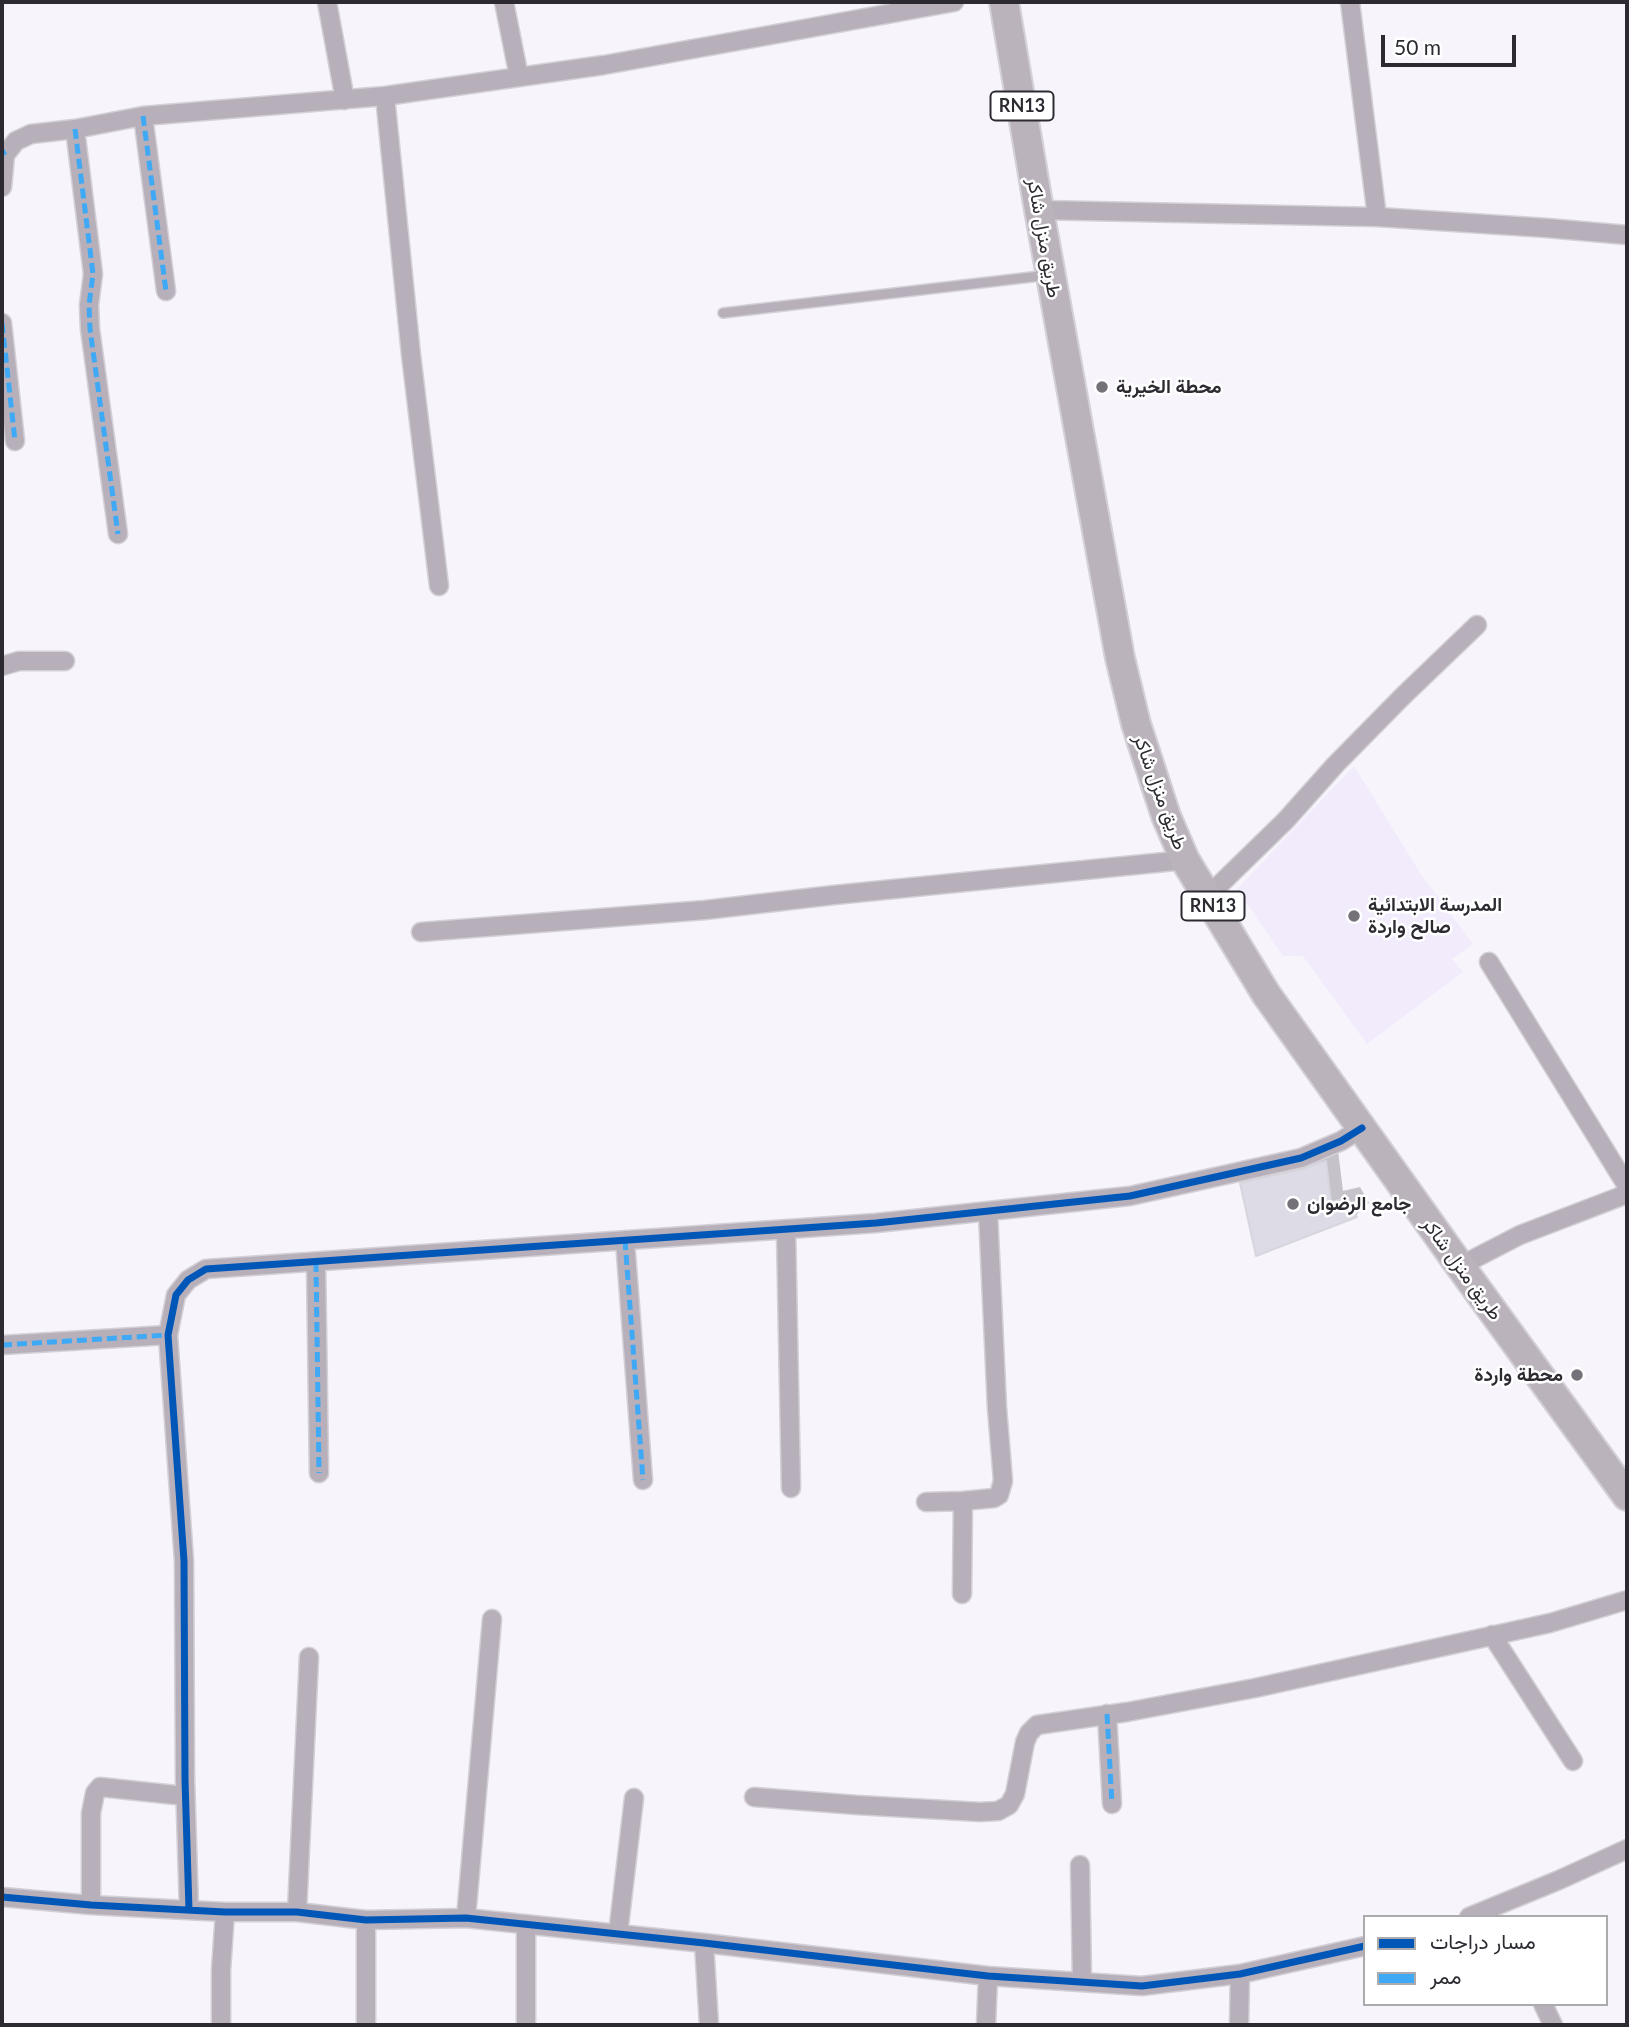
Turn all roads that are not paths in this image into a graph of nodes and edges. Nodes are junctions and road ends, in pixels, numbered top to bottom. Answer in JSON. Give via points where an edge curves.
{"nodes":[{"id":1,"x":327,"y":2,"type":"edge"},
{"id":2,"x":504,"y":2,"type":"edge"},
{"id":3,"x":954,"y":2,"type":"edge"},
{"id":4,"x":1004,"y":2,"type":"edge"},
{"id":5,"x":1350,"y":2,"type":"edge"},
{"id":6,"x":519,"y":77,"type":"junction"},
{"id":7,"x":385,"y":96,"type":"junction"},
{"id":8,"x":345,"y":100,"type":"junction"},
{"id":9,"x":143,"y":116,"type":"junction"},
{"id":10,"x":75,"y":129,"type":"junction"},
{"id":11,"x":3,"y":153,"type":"edge"},
{"id":12,"x":2,"y":187,"type":"edge"},
{"id":13,"x":1039,"y":211,"type":"junction"},
{"id":14,"x":1377,"y":218,"type":"junction"},
{"id":15,"x":1627,"y":235,"type":"edge"},
{"id":16,"x":1051,"y":275,"type":"junction"},
{"id":17,"x":166,"y":290,"type":"dead end"},
{"id":18,"x":723,"y":313,"type":"dead end"},
{"id":19,"x":2,"y":323,"type":"edge"},
{"id":20,"x":15,"y":441,"type":"dead end"},
{"id":21,"x":118,"y":534,"type":"dead end"},
{"id":22,"x":439,"y":586,"type":"dead end"},
{"id":23,"x":1476,"y":625,"type":"dead end"},
{"id":24,"x":65,"y":661,"type":"dead end"},
{"id":25,"x":2,"y":666,"type":"edge"},
{"id":26,"x":1185,"y":860,"type":"junction"},
{"id":27,"x":1207,"y":897,"type":"junction"},
{"id":28,"x":421,"y":932,"type":"dead end"},
{"id":29,"x":1489,"y":962,"type":"dead end"},
{"id":30,"x":1363,"y":1128,"type":"junction"},
{"id":31,"x":1627,"y":1186,"type":"edge"},
{"id":32,"x":1627,"y":1194,"type":"edge"},
{"id":33,"x":988,"y":1212,"type":"junction"},
{"id":34,"x":786,"y":1229,"type":"junction"},
{"id":35,"x":625,"y":1240,"type":"junction"},
{"id":36,"x":316,"y":1262,"type":"junction"},
{"id":37,"x":1460,"y":1266,"type":"junction"},
{"id":38,"x":168,"y":1335,"type":"junction"},
{"id":39,"x":2,"y":1345,"type":"edge"},
{"id":40,"x":319,"y":1473,"type":"dead end"},
{"id":41,"x":643,"y":1480,"type":"dead end"},
{"id":42,"x":791,"y":1488,"type":"dead end"},
{"id":43,"x":1627,"y":1496,"type":"edge"},
{"id":44,"x":963,"y":1501,"type":"junction"},
{"id":45,"x":926,"y":1502,"type":"dead end"},
{"id":46,"x":962,"y":1594,"type":"dead end"},
{"id":47,"x":1627,"y":1600,"type":"edge"},
{"id":48,"x":492,"y":1619,"type":"dead end"},
{"id":49,"x":1492,"y":1636,"type":"junction"},
{"id":50,"x":309,"y":1657,"type":"dead end"},
{"id":51,"x":1107,"y":1714,"type":"junction"},
{"id":52,"x":1573,"y":1761,"type":"dead end"},
{"id":53,"x":185,"y":1796,"type":"junction"},
{"id":54,"x":754,"y":1797,"type":"dead end"},
{"id":55,"x":634,"y":1798,"type":"dead end"},
{"id":56,"x":1112,"y":1804,"type":"dead end"},
{"id":57,"x":1627,"y":1849,"type":"edge"},
{"id":58,"x":1080,"y":1865,"type":"dead end"},
{"id":59,"x":2,"y":1898,"type":"edge"},
{"id":60,"x":91,"y":1905,"type":"junction"},
{"id":61,"x":189,"y":1910,"type":"junction"},
{"id":62,"x":225,"y":1912,"type":"junction"},
{"id":63,"x":297,"y":1912,"type":"junction"},
{"id":64,"x":1496,"y":1912,"type":"edge"},
{"id":65,"x":466,"y":1918,"type":"junction"},
{"id":66,"x":366,"y":1920,"type":"junction"},
{"id":67,"x":526,"y":1924,"type":"junction"},
{"id":68,"x":618,"y":1934,"type":"junction"},
{"id":69,"x":704,"y":1943,"type":"junction"},
{"id":70,"x":1363,"y":1946,"type":"edge"},
{"id":71,"x":1240,"y":1974,"type":"junction"},
{"id":72,"x":988,"y":1976,"type":"junction"},
{"id":73,"x":1082,"y":1982,"type":"junction"},
{"id":74,"x":1544,"y":2006,"type":"edge"},
{"id":75,"x":221,"y":2025,"type":"edge"},
{"id":76,"x":366,"y":2025,"type":"edge"},
{"id":77,"x":526,"y":2025,"type":"edge"},
{"id":78,"x":709,"y":2025,"type":"edge"},
{"id":79,"x":986,"y":2025,"type":"edge"},
{"id":80,"x":1239,"y":2025,"type":"edge"},
{"id":81,"x":1553,"y":2025,"type":"edge"}],
"edges":[{"from":1,"to":8,"type":"street"},
{"from":2,"to":6,"type":"street"},
{"from":3,"to":6,"type":"street"},
{"from":4,"to":13,"type":"main road","name":"طريق منزل شاكر","number":"RN13"},
{"from":5,"to":14,"type":"street"},
{"from":6,"to":7,"type":"street"},
{"from":7,"to":8,"type":"street"},
{"from":7,"to":22,"type":"street"},
{"from":8,"to":9,"type":"street"},
{"from":9,"to":10,"type":"street"},
{"from":9,"to":17,"type":"street"},
{"from":10,"to":11,"type":"street","via":[[31,134]]},
{"from":10,"to":21,"type":"street","via":[[93,274],[90,329]]},
{"from":11,"to":12,"type":"street"},
{"from":13,"to":14,"type":"street"},
{"from":13,"to":16,"type":"main road","name":"طريق منزل شاكر","number":"RN13"},
{"from":14,"to":15,"type":"street"},
{"from":16,"to":18,"type":"lane"},
{"from":16,"to":26,"type":"main road","name":"طريق منزل شاكر","number":"RN13","via":[[1120,658],[1150,771]]},
{"from":19,"to":20,"type":"street"},
{"from":23,"to":27,"type":"street"},
{"from":24,"to":25,"type":"street","via":[[19,661]]},
{"from":26,"to":27,"type":"main road","name":"طريق منزل شاكر","number":"RN13"},
{"from":26,"to":28,"type":"street","via":[[705,910]]},
{"from":27,"to":30,"type":"main road","name":"طريق منزل شاكر","number":"RN13","via":[[1266,994]]},
{"from":29,"to":31,"type":"street"},
{"from":30,"to":33,"type":"street","via":[[1301,1158],[1253,1170],[1129,1196]]},
{"from":30,"to":37,"type":"main road","name":"طريق منزل شاكر","number":"RN13"},
{"from":32,"to":37,"type":"street","via":[[1520,1235]]},
{"from":33,"to":34,"type":"street"},
{"from":33,"to":44,"type":"street","via":[[1003,1481],[994,1498]]},
{"from":34,"to":35,"type":"street"},
{"from":34,"to":42,"type":"street"},
{"from":35,"to":36,"type":"street"},
{"from":35,"to":41,"type":"street"},
{"from":36,"to":38,"type":"street","via":[[206,1269],[176,1295]]},
{"from":36,"to":40,"type":"street"},
{"from":37,"to":43,"type":"main road","name":"طريق منزل شاكر","number":"RN13"},
{"from":38,"to":39,"type":"street"},
{"from":38,"to":53,"type":"street","via":[[184,1561]]},
{"from":44,"to":45,"type":"street"},
{"from":44,"to":46,"type":"street"},
{"from":47,"to":49,"type":"street"},
{"from":48,"to":65,"type":"street"},
{"from":49,"to":51,"type":"street","via":[[1255,1688]]},
{"from":49,"to":52,"type":"street"},
{"from":50,"to":63,"type":"street"},
{"from":51,"to":54,"type":"street","via":[[1037,1725],[1025,1742],[1015,1794],[1009,1805],[998,1811]]},
{"from":51,"to":56,"type":"street"},
{"from":53,"to":60,"type":"street","via":[[100,1787],[91,1813]]},
{"from":53,"to":61,"type":"street"},
{"from":55,"to":68,"type":"street"},
{"from":57,"to":64,"type":"street"},
{"from":58,"to":73,"type":"street"},
{"from":59,"to":60,"type":"street"},
{"from":60,"to":61,"type":"street"},
{"from":61,"to":62,"type":"street"},
{"from":62,"to":63,"type":"street"},
{"from":62,"to":75,"type":"street"},
{"from":63,"to":66,"type":"street"},
{"from":65,"to":66,"type":"street"},
{"from":65,"to":67,"type":"street"},
{"from":66,"to":76,"type":"street"},
{"from":67,"to":68,"type":"street"},
{"from":67,"to":77,"type":"street"},
{"from":68,"to":69,"type":"street"},
{"from":69,"to":72,"type":"street"},
{"from":69,"to":78,"type":"street"},
{"from":70,"to":71,"type":"street"},
{"from":71,"to":73,"type":"street","via":[[1142,1986]]},
{"from":71,"to":80,"type":"street"},
{"from":72,"to":73,"type":"street"},
{"from":72,"to":79,"type":"street"},
{"from":74,"to":81,"type":"street"}]}
